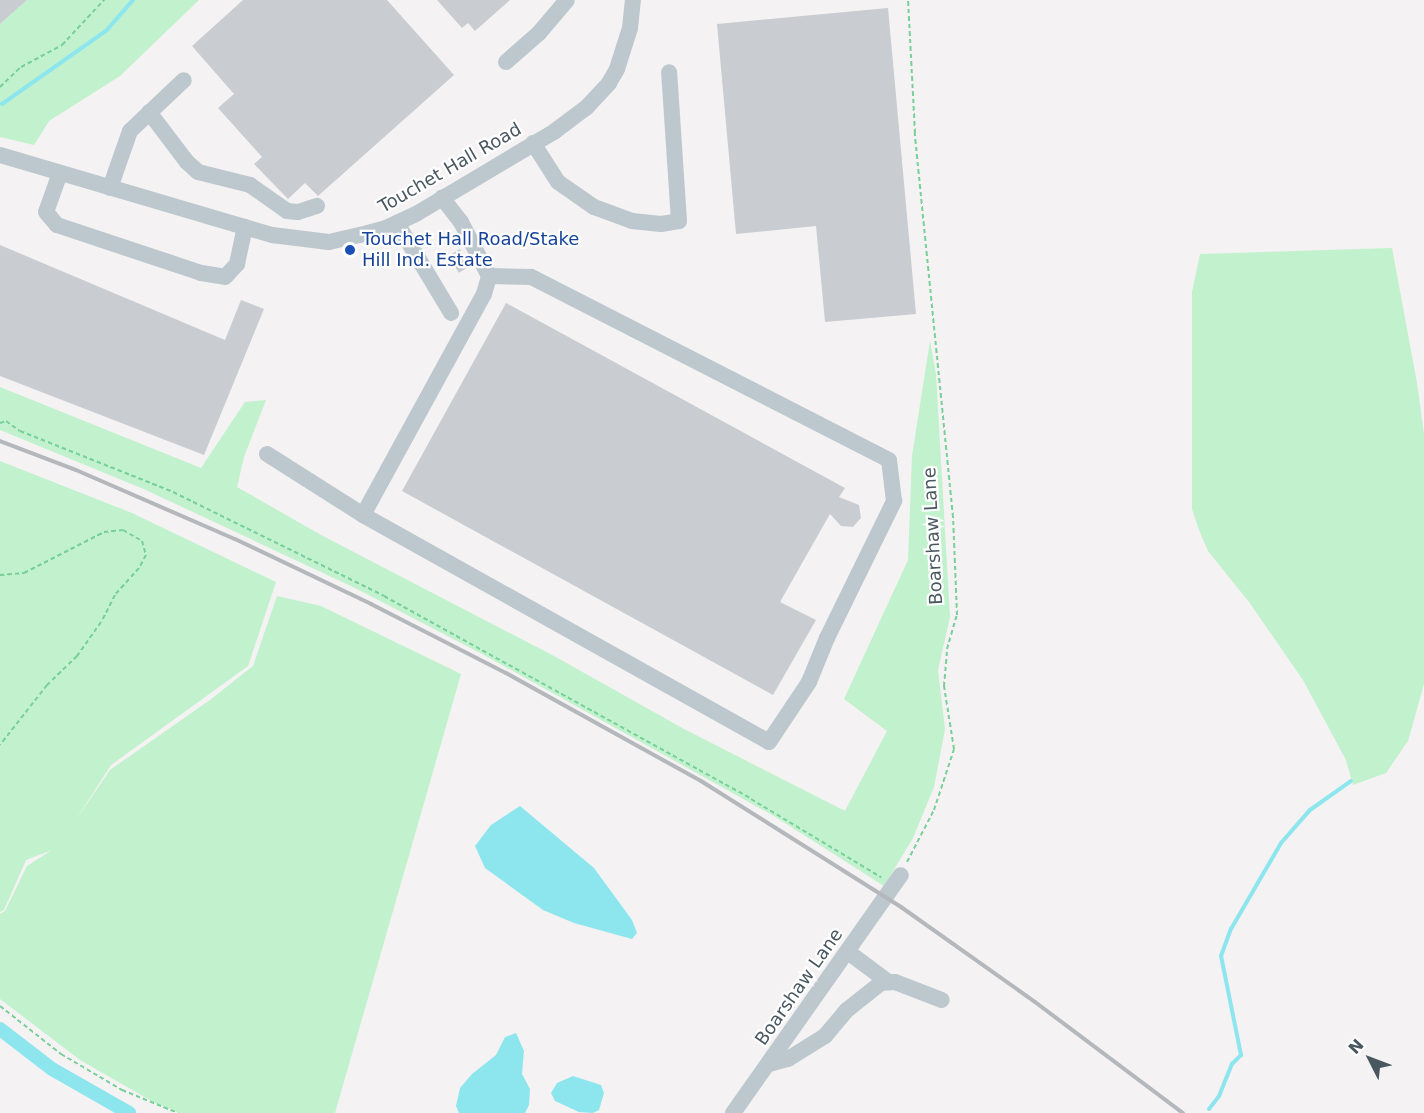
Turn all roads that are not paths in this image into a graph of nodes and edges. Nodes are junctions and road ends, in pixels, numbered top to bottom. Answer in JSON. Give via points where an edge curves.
{"nodes":[{"id":1,"x":567,"y":0,"type":"edge"},
{"id":2,"x":633,"y":0,"type":"edge"},
{"id":3,"x":506,"y":62,"type":"dead end"},
{"id":4,"x":669,"y":72,"type":"dead end"},
{"id":5,"x":184,"y":80,"type":"dead end"},
{"id":6,"x":149,"y":112,"type":"junction"},
{"id":7,"x":533,"y":143,"type":"junction"},
{"id":8,"x":0,"y":155,"type":"edge"},
{"id":9,"x":60,"y":173,"type":"junction"},
{"id":10,"x":110,"y":188,"type":"junction"},
{"id":11,"x":442,"y":198,"type":"junction"},
{"id":12,"x":317,"y":206,"type":"dead end"},
{"id":13,"x":397,"y":223,"type":"junction"},
{"id":14,"x":245,"y":227,"type":"junction"},
{"id":15,"x":489,"y":276,"type":"junction"},
{"id":16,"x":451,"y":312,"type":"dead end"},
{"id":17,"x":267,"y":454,"type":"dead end"},
{"id":18,"x":363,"y":515,"type":"junction"},
{"id":19,"x":897,"y":880,"type":"road end"},
{"id":20,"x":848,"y":952,"type":"junction"},
{"id":21,"x":887,"y":981,"type":"junction"},
{"id":22,"x":942,"y":1000,"type":"dead end"},
{"id":23,"x":769,"y":1064,"type":"junction"},
{"id":24,"x":733,"y":1113,"type":"edge"}],
"edges":[{"from":1,"to":3,"type":"street","via":[[539,33]]},
{"from":2,"to":7,"type":"street","name":"Touchet Hall Road","via":[[626,42],[609,83],[571,120]]},
{"from":4,"to":7,"type":"street","via":[[679,221],[639,222],[594,207],[558,182]]},
{"from":5,"to":6,"type":"street"},
{"from":6,"to":10,"type":"street","via":[[128,136]]},
{"from":6,"to":12,"type":"street","via":[[198,172],[250,185],[287,212]]},
{"from":7,"to":11,"type":"street","name":"Touchet Hall Road"},
{"from":8,"to":9,"type":"street","name":"Touchet Hall Road"},
{"from":9,"to":10,"type":"street","name":"Touchet Hall Road"},
{"from":9,"to":14,"type":"street","via":[[46,212],[57,225],[201,273],[225,277],[237,264]]},
{"from":10,"to":14,"type":"street","name":"Touchet Hall Road"},
{"from":11,"to":13,"type":"street","name":"Touchet Hall Road"},
{"from":11,"to":15,"type":"street","via":[[461,222]]},
{"from":13,"to":14,"type":"street","name":"Touchet Hall Road","via":[[329,242],[297,240]]},
{"from":13,"to":16,"type":"street"},
{"from":15,"to":18,"type":"street","via":[[484,294]]},
{"from":15,"to":18,"type":"street","via":[[531,277],[889,460],[894,501],[809,682],[769,742]]},
{"from":17,"to":18,"type":"street"},
{"from":19,"to":20,"type":"street","name":"Boarshaw Lane"},
{"from":20,"to":21,"type":"street"},
{"from":20,"to":23,"type":"street","name":"Boarshaw Lane"},
{"from":21,"to":22,"type":"street"},
{"from":21,"to":23,"type":"street","via":[[847,1010],[810,1047]]},
{"from":23,"to":24,"type":"street","name":"Boarshaw Lane"}]}
